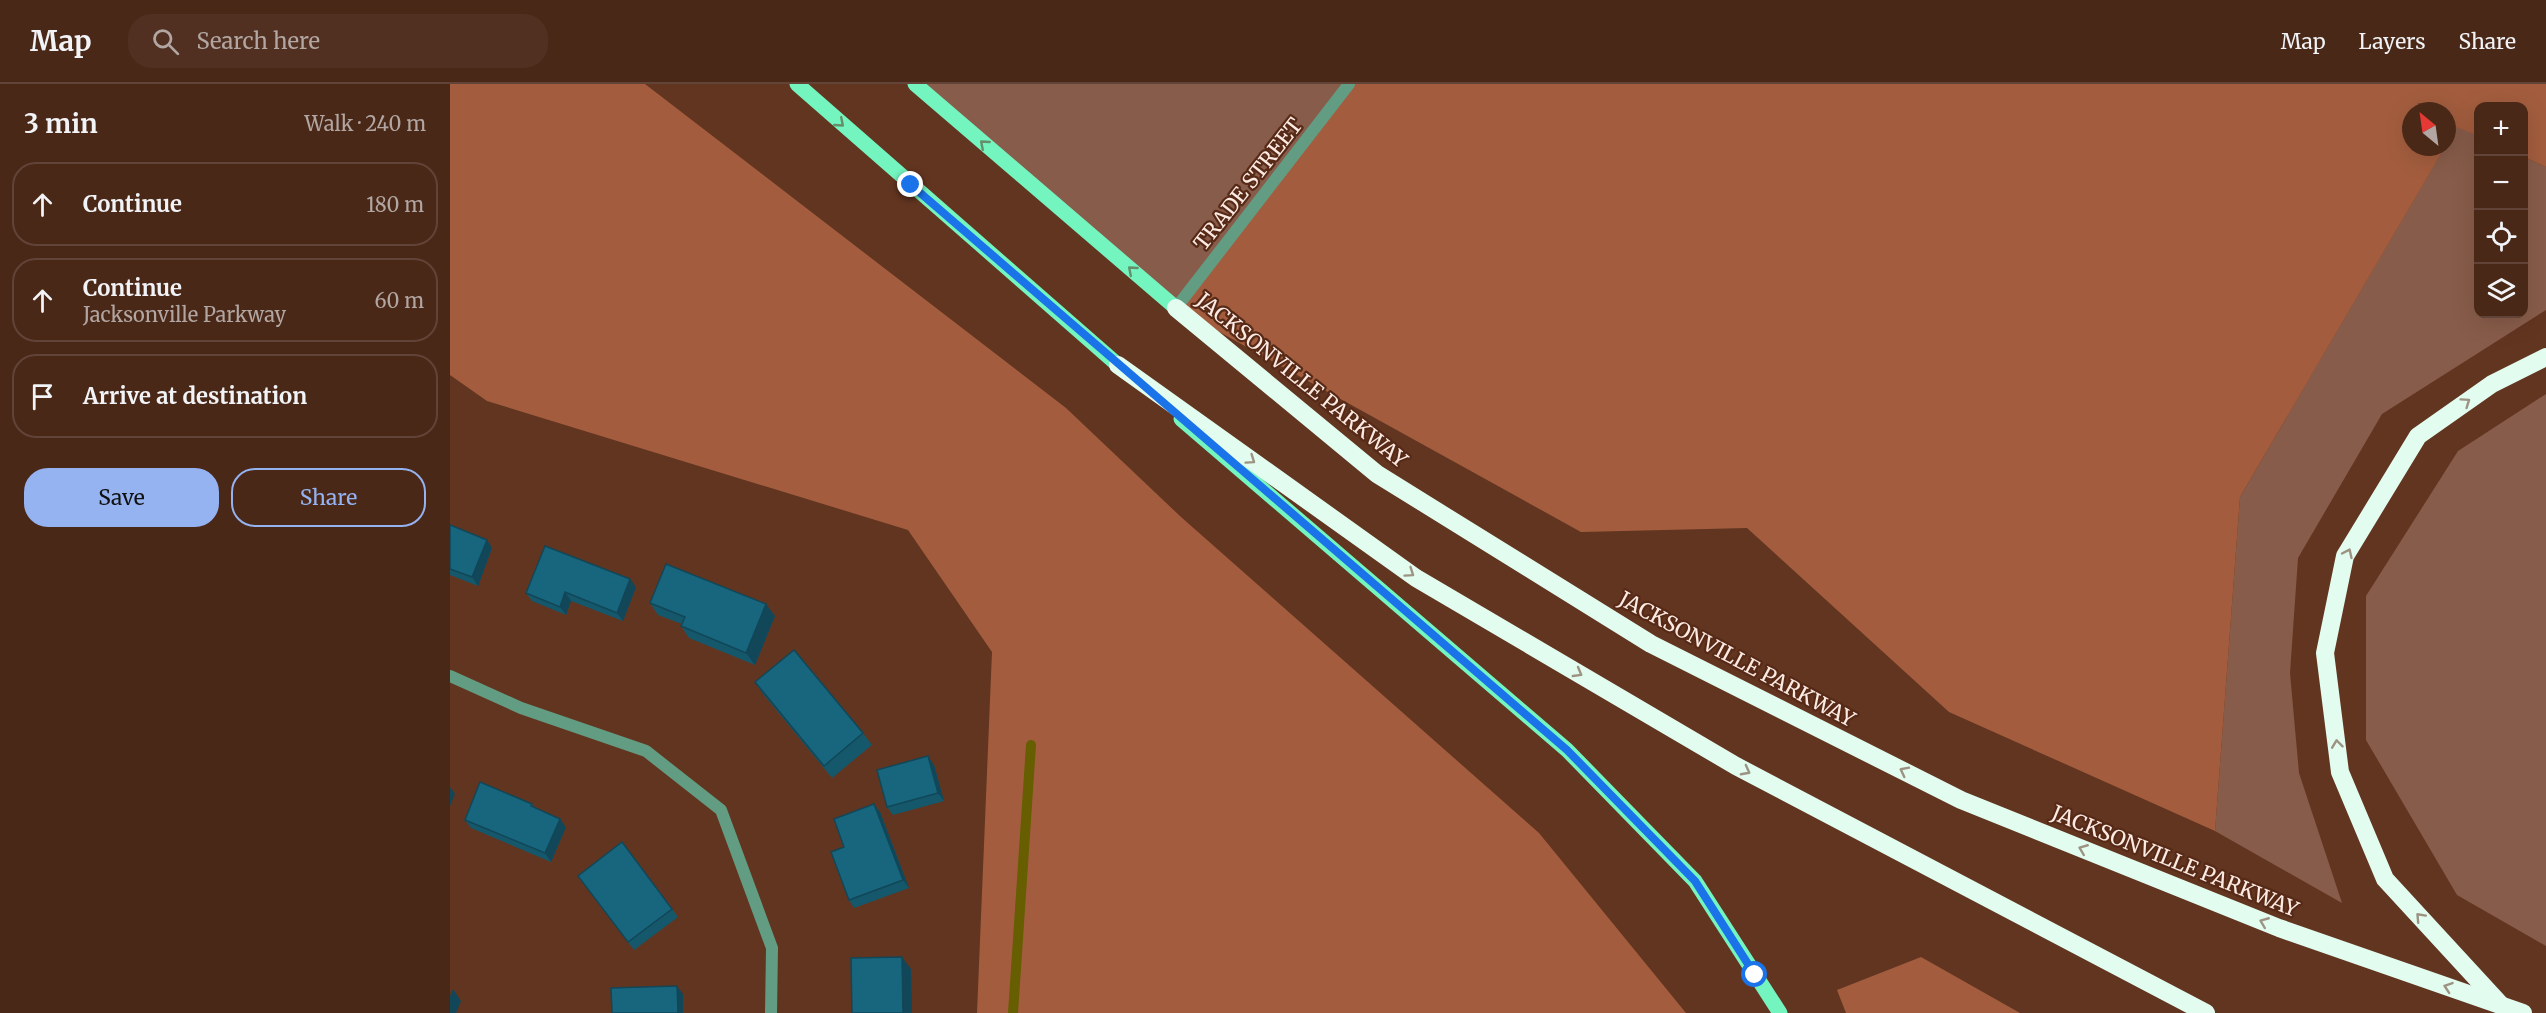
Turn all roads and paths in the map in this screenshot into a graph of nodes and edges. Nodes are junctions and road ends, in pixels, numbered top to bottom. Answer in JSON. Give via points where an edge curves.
{"nodes":[{"id":1,"x":797,"y":84,"type":"edge"},
{"id":2,"x":915,"y":84,"type":"edge"},
{"id":3,"x":1350,"y":84,"type":"edge"},
{"id":4,"x":1176,"y":309,"type":"junction"},
{"id":5,"x":2546,"y":357,"type":"edge"},
{"id":6,"x":1118,"y":365,"type":"junction"},
{"id":7,"x":450,"y":676,"type":"edge"},
{"id":8,"x":2502,"y":1006,"type":"junction"},
{"id":9,"x":771,"y":1013,"type":"edge"},
{"id":10,"x":1780,"y":1013,"type":"edge"},
{"id":11,"x":2206,"y":1013,"type":"edge"},
{"id":12,"x":2523,"y":1013,"type":"edge"}],
"edges":[{"from":1,"to":6,"type":"main road","one_way":true},
{"from":4,"to":2,"type":"main road","name":"JACKSONVILLE PARKWAY","one_way":true},
{"from":3,"to":4,"type":"street","name":"TRADE STREET"},
{"from":8,"to":4,"type":"highway","name":"JACKSONVILLE PARKWAY","one_way":true,"via":[[2279,928],[1961,800],[1652,644],[1377,474]]},
{"from":8,"to":5,"type":"highway","one_way":true,"via":[[2385,879],[2340,772],[2325,653],[2345,556],[2418,435],[2492,384]]},
{"from":6,"to":10,"type":"main road","via":[[1567,750],[1695,881]]},
{"from":6,"to":11,"type":"highway","one_way":true,"via":[[1416,578],[1736,766]]},
{"from":7,"to":9,"type":"street","via":[[521,708],[646,751],[721,810],[772,948]]},
{"from":8,"to":12,"type":"highway","name":"JACKSONVILLE PARKWAY"}]}
